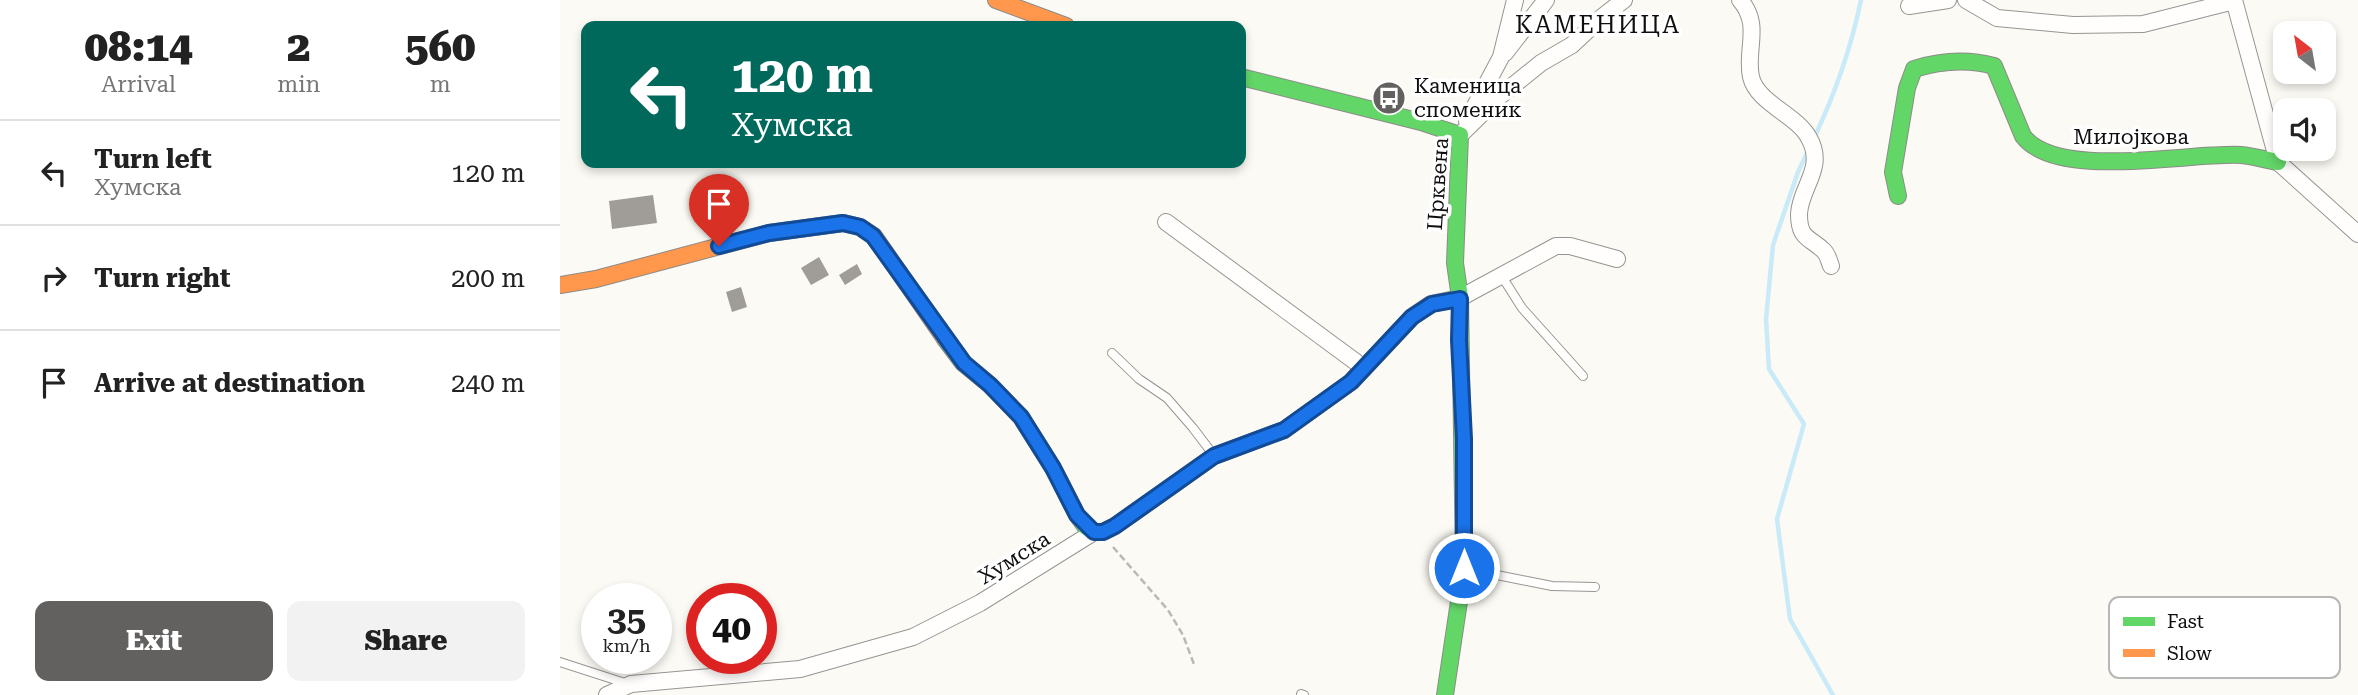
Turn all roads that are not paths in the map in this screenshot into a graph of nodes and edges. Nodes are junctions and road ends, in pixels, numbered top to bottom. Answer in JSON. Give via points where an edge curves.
{"nodes":[{"id":1,"x":996,"y":0,"type":"edge"},
{"id":2,"x":1515,"y":0,"type":"edge"},
{"id":3,"x":1546,"y":0,"type":"edge"},
{"id":4,"x":1624,"y":0,"type":"edge"},
{"id":5,"x":1741,"y":0,"type":"edge"},
{"id":6,"x":1948,"y":0,"type":"edge"},
{"id":7,"x":1966,"y":0,"type":"edge"},
{"id":8,"x":2234,"y":1,"type":"edge"},
{"id":9,"x":1909,"y":6,"type":"dead end"},
{"id":10,"x":1053,"y":21,"type":"edge"},
{"id":11,"x":1501,"y":57,"type":"junction"},
{"id":12,"x":1246,"y":78,"type":"edge"},
{"id":13,"x":1460,"y":135,"type":"junction"},
{"id":14,"x":2278,"y":162,"type":"junction"},
{"id":15,"x":1898,"y":196,"type":"dead end"},
{"id":16,"x":1166,"y":222,"type":"dead end"},
{"id":17,"x":2358,"y":234,"type":"edge"},
{"id":18,"x":1617,"y":259,"type":"dead end"},
{"id":19,"x":1831,"y":265,"type":"dead end"},
{"id":20,"x":1501,"y":275,"type":"junction"},
{"id":21,"x":560,"y":285,"type":"edge"},
{"id":22,"x":1460,"y":299,"type":"junction"},
{"id":23,"x":1112,"y":353,"type":"dead end"},
{"id":24,"x":1364,"y":368,"type":"junction"},
{"id":25,"x":1584,"y":376,"type":"dead end"},
{"id":26,"x":1214,"y":456,"type":"junction"},
{"id":27,"x":1098,"y":532,"type":"junction"},
{"id":28,"x":1464,"y":568,"type":"junction"},
{"id":29,"x":1595,"y":587,"type":"dead end"},
{"id":30,"x":560,"y":662,"type":"edge"},
{"id":31,"x":631,"y":684,"type":"junction"},
{"id":32,"x":607,"y":695,"type":"edge"},
{"id":33,"x":1445,"y":695,"type":"edge"}],
"edges":[{"from":1,"to":10,"type":"street"},
{"from":2,"to":11,"type":"street","name":"Црквена"},
{"from":3,"to":11,"type":"street"},
{"from":4,"to":13,"type":"street","via":[[1573,45],[1541,63],[1500,96]]},
{"from":5,"to":19,"type":"street","via":[[1753,34],[1751,76],[1755,87],[1808,134],[1816,151],[1799,212],[1801,228],[1807,240],[1826,252]]},
{"from":6,"to":9,"type":"street"},
{"from":7,"to":8,"type":"street","via":[[1997,18],[2073,25],[2143,24]]},
{"from":8,"to":14,"type":"street"},
{"from":11,"to":13,"type":"street","name":"Црквена"},
{"from":12,"to":13,"type":"street"},
{"from":13,"to":22,"type":"street","name":"Црквена","via":[[1455,263]]},
{"from":14,"to":15,"type":"street","name":"Милојкова","via":[[2241,155],[2132,162],[2057,157],[2032,147],[2019,131],[1994,66],[1983,62],[1926,64],[1914,69],[1907,89],[1893,172]]},
{"from":14,"to":17,"type":"street"},
{"from":16,"to":24,"type":"street"},
{"from":18,"to":20,"type":"street","via":[[1556,246]]},
{"from":20,"to":22,"type":"street"},
{"from":20,"to":25,"type":"lane","via":[[1522,308]]},
{"from":21,"to":27,"type":"street","via":[[769,233],[843,223],[860,227],[883,247],[964,363],[1021,417],[1077,515]]},
{"from":22,"to":24,"type":"street","name":"Хумска","via":[[1432,304],[1412,317]]},
{"from":22,"to":28,"type":"street","name":"Црквена"},
{"from":23,"to":26,"type":"lane","via":[[1167,398]]},
{"from":24,"to":26,"type":"street","name":"Хумска","via":[[1284,430]]},
{"from":26,"to":27,"type":"street","name":"Хумска","via":[[1133,514]]},
{"from":27,"to":31,"type":"street","name":"Хумска","via":[[980,603],[913,637],[800,668]]},
{"from":28,"to":29,"type":"lane","via":[[1552,586]]},
{"from":28,"to":33,"type":"street","name":"Црквена"},
{"from":30,"to":31,"type":"lane"},
{"from":31,"to":32,"type":"street","name":"Хумска"}]}
